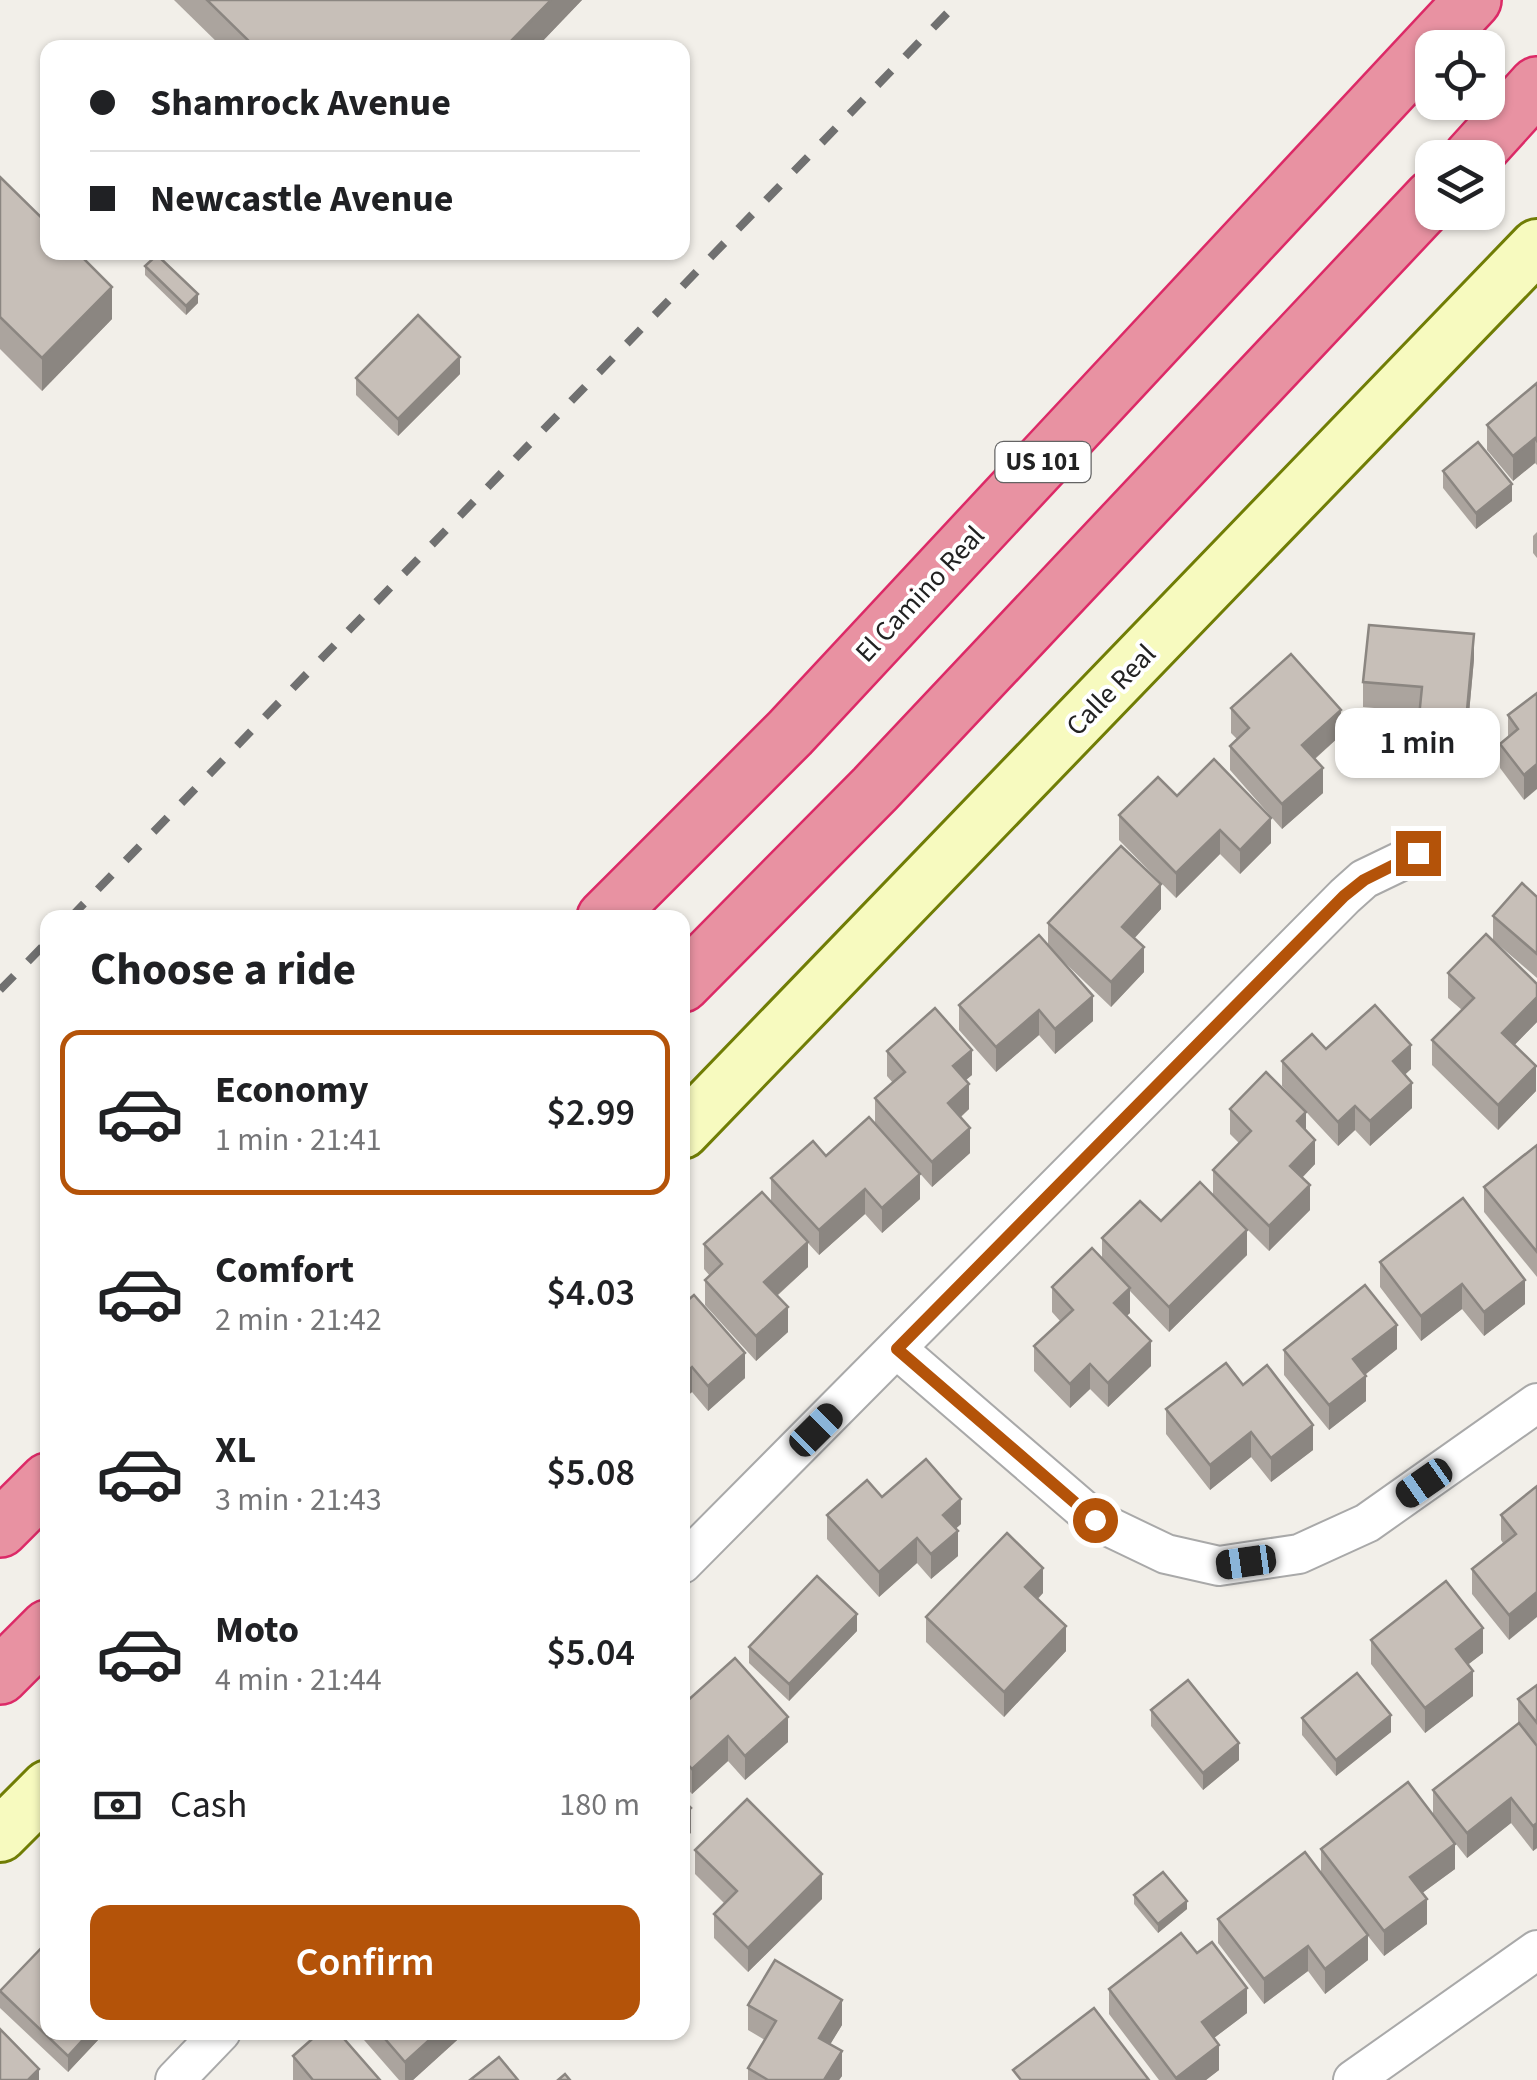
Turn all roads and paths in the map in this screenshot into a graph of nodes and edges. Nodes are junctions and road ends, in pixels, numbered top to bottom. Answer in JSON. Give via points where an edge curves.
{"nodes":[{"id":1,"x":1473,"y":0,"type":"edge"},
{"id":2,"x":1537,"y":85,"type":"edge"},
{"id":3,"x":1487,"y":140,"type":"edge"},
{"id":4,"x":1415,"y":216,"type":"edge"},
{"id":5,"x":1537,"y":246,"type":"edge"},
{"id":6,"x":1418,"y":853,"type":"dead end"},
{"id":7,"x":614,"y":910,"type":"edge"},
{"id":8,"x":690,"y":976,"type":"edge"},
{"id":9,"x":690,"y":1124,"type":"edge"},
{"id":10,"x":897,"y":1349,"type":"junction"},
{"id":11,"x":1537,"y":1403,"type":"edge"},
{"id":12,"x":40,"y":1488,"type":"edge"},
{"id":13,"x":0,"y":1528,"type":"edge"},
{"id":14,"x":690,"y":1556,"type":"edge"},
{"id":15,"x":40,"y":1636,"type":"edge"},
{"id":16,"x":0,"y":1676,"type":"edge"},
{"id":17,"x":40,"y":1795,"type":"edge"},
{"id":18,"x":0,"y":1836,"type":"edge"},
{"id":19,"x":1537,"y":1950,"type":"edge"},
{"id":20,"x":213,"y":2040,"type":"edge"},
{"id":21,"x":175,"y":2080,"type":"edge"},
{"id":22,"x":1352,"y":2080,"type":"edge"}],
"edges":[{"from":1,"to":7,"type":"highway","name":"El Camino Real","number":"US 101","via":[[804,719]]},
{"from":2,"to":3,"type":"highway"},
{"from":4,"to":8,"type":"highway"},
{"from":5,"to":9,"type":"main road","name":"Calle Real"},
{"from":6,"to":10,"type":"street","via":[[1344,896]]},
{"from":10,"to":11,"type":"street","via":[[1095,1520],[1166,1554],[1218,1566],[1299,1554],[1367,1522]]},
{"from":10,"to":14,"type":"street"},
{"from":12,"to":13,"type":"highway"},
{"from":15,"to":16,"type":"highway"},
{"from":17,"to":18,"type":"main road"},
{"from":19,"to":22,"type":"street"},
{"from":20,"to":21,"type":"street"}]}
